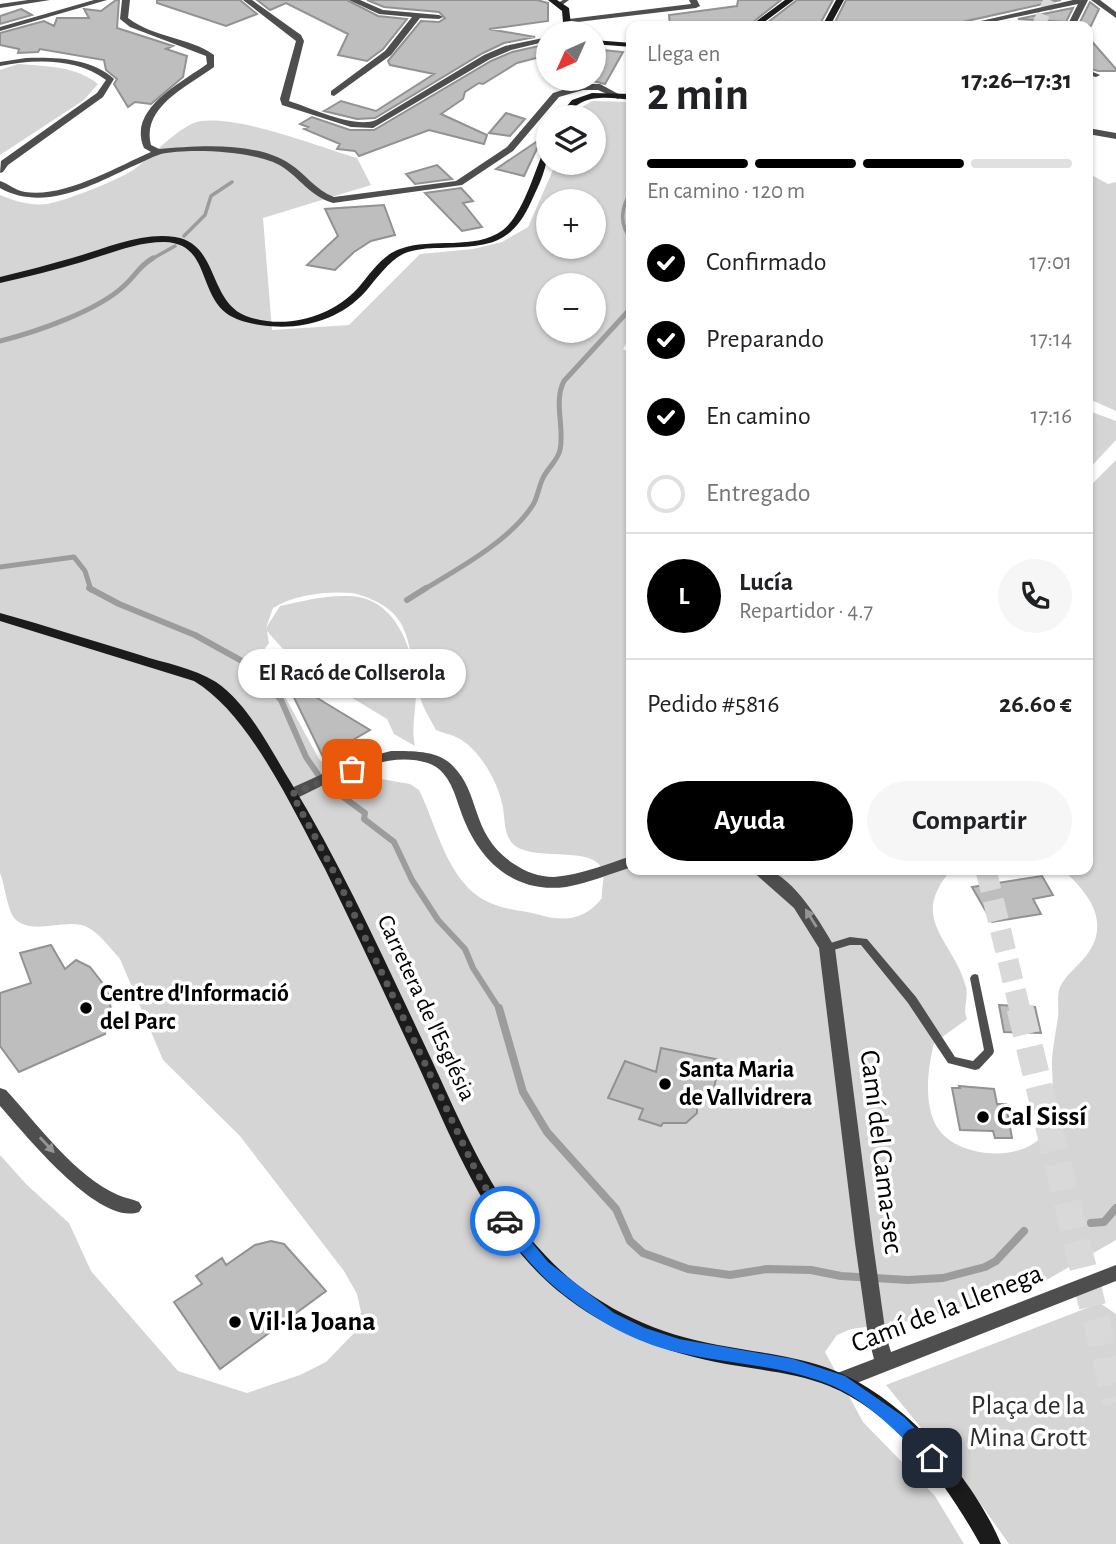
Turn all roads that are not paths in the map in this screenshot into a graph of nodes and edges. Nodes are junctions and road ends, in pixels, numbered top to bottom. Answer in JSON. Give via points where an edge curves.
{"nodes":[{"id":1,"x":46,"y":0,"type":"edge"},
{"id":2,"x":103,"y":0,"type":"edge"},
{"id":3,"x":126,"y":0,"type":"edge"},
{"id":4,"x":247,"y":0,"type":"edge"},
{"id":5,"x":353,"y":0,"type":"edge"},
{"id":6,"x":790,"y":0,"type":"edge"},
{"id":7,"x":1084,"y":0,"type":"edge"},
{"id":8,"x":1095,"y":0,"type":"edge"},
{"id":9,"x":1106,"y":0,"type":"edge"},
{"id":10,"x":560,"y":1,"type":"edge"},
{"id":11,"x":840,"y":1,"type":"edge"},
{"id":12,"x":694,"y":3,"type":"edge"},
{"id":13,"x":0,"y":6,"type":"edge"},
{"id":14,"x":1116,"y":6,"type":"edge"},
{"id":15,"x":418,"y":15,"type":"junction"},
{"id":16,"x":1116,"y":16,"type":"edge"},
{"id":17,"x":439,"y":17,"type":"dead end"},
{"id":18,"x":569,"y":21,"type":"joint"},
{"id":19,"x":761,"y":21,"type":"edge"},
{"id":20,"x":829,"y":21,"type":"edge"},
{"id":21,"x":986,"y":21,"type":"edge"},
{"id":22,"x":1074,"y":21,"type":"edge"},
{"id":23,"x":0,"y":29,"type":"edge"},
{"id":24,"x":536,"y":42,"type":"edge"},
{"id":25,"x":606,"y":43,"type":"edge"},
{"id":26,"x":626,"y":45,"type":"edge"},
{"id":27,"x":0,"y":64,"type":"edge"},
{"id":28,"x":334,"y":93,"type":"dead end"},
{"id":29,"x":618,"y":96,"type":"junction"},
{"id":30,"x":626,"y":97,"type":"edge"},
{"id":31,"x":570,"y":105,"type":"edge"},
{"id":32,"x":1093,"y":132,"type":"edge"},
{"id":33,"x":1116,"y":136,"type":"edge"},
{"id":34,"x":158,"y":152,"type":"junction"},
{"id":35,"x":0,"y":170,"type":"edge"},
{"id":36,"x":537,"y":175,"type":"edge"},
{"id":37,"x":0,"y":184,"type":"edge"},
{"id":38,"x":0,"y":280,"type":"edge"},
{"id":39,"x":0,"y":617,"type":"edge"},
{"id":40,"x":292,"y":794,"type":"junction"},
{"id":41,"x":626,"y":863,"type":"edge"},
{"id":42,"x":766,"y":875,"type":"edge"},
{"id":43,"x":827,"y":948,"type":"junction"},
{"id":44,"x":975,"y":978,"type":"dead end"},
{"id":45,"x":0,"y":1095,"type":"edge"},
{"id":46,"x":133,"y":1207,"type":"dead end"},
{"id":47,"x":1116,"y":1273,"type":"edge"},
{"id":48,"x":884,"y":1362,"type":"junction"},
{"id":49,"x":839,"y":1381,"type":"junction"},
{"id":50,"x":991,"y":1544,"type":"edge"}],
"edges":[{"from":1,"to":13,"type":"street"},
{"from":2,"to":23,"type":"street"},
{"from":3,"to":34,"type":"street","via":[[124,19],[132,27],[209,55],[211,65],[153,111],[145,123],[147,146]]},
{"from":4,"to":24,"type":"street","via":[[298,37],[285,103],[359,126],[379,122],[491,55]]},
{"from":5,"to":15,"type":"street","via":[[377,11]]},
{"from":6,"to":19,"type":"main road"},
{"from":7,"to":21,"type":"street"},
{"from":7,"to":22,"type":"street"},
{"from":8,"to":16,"type":"street"},
{"from":9,"to":14,"type":"street"},
{"from":10,"to":18,"type":"main road"},
{"from":11,"to":20,"type":"main road"},
{"from":12,"to":18,"type":"street"},
{"from":15,"to":17,"type":"street"},
{"from":15,"to":28,"type":"street","via":[[388,53]]},
{"from":25,"to":26,"type":"main road"},
{"from":27,"to":35,"type":"street","via":[[42,59],[72,63],[103,71],[110,79],[100,94]]},
{"from":29,"to":30,"type":"main road"},
{"from":29,"to":31,"type":"main road","via":[[580,98]]},
{"from":29,"to":34,"type":"street","via":[[600,87],[556,95],[510,149],[459,183],[353,198],[319,197],[275,159],[229,152]]},
{"from":32,"to":33,"type":"street"},
{"from":34,"to":37,"type":"street","via":[[41,196],[23,195]]},
{"from":36,"to":38,"type":"main road","via":[[516,221],[506,232],[486,241],[401,251],[349,302],[319,319],[273,322],[234,314],[216,297],[198,252],[177,240],[135,243]]},
{"from":39,"to":40,"type":"main road","name":"Carretera de l'Església","via":[[179,671],[216,687],[235,705]]},
{"from":40,"to":41,"type":"street","via":[[388,756],[423,758],[455,776],[479,838],[519,875],[557,882]]},
{"from":40,"to":49,"type":"main road","name":"Carretera de l'Església","via":[[334,872],[476,1171],[495,1207],[536,1259],[582,1300],[642,1334],[703,1351],[793,1366]]},
{"from":43,"to":42,"type":"street","name":"Camí del Cama-sec","one_way":true,"via":[[809,913]]},
{"from":43,"to":44,"type":"lane","via":[[864,942],[912,1000],[952,1060],[975,1066],[989,1051]]},
{"from":43,"to":48,"type":"street","name":"Camí del Cama-sec","via":[[864,1243]]},
{"from":45,"to":46,"type":"street","one_way":true,"via":[[102,1197]]},
{"from":47,"to":48,"type":"street","name":"Camí de la Llenega"},
{"from":48,"to":49,"type":"street","name":"Camí de la Llenega"},
{"from":49,"to":50,"type":"main road","name":"Carretera de l'Església","via":[[917,1440],[975,1513]]}]}
